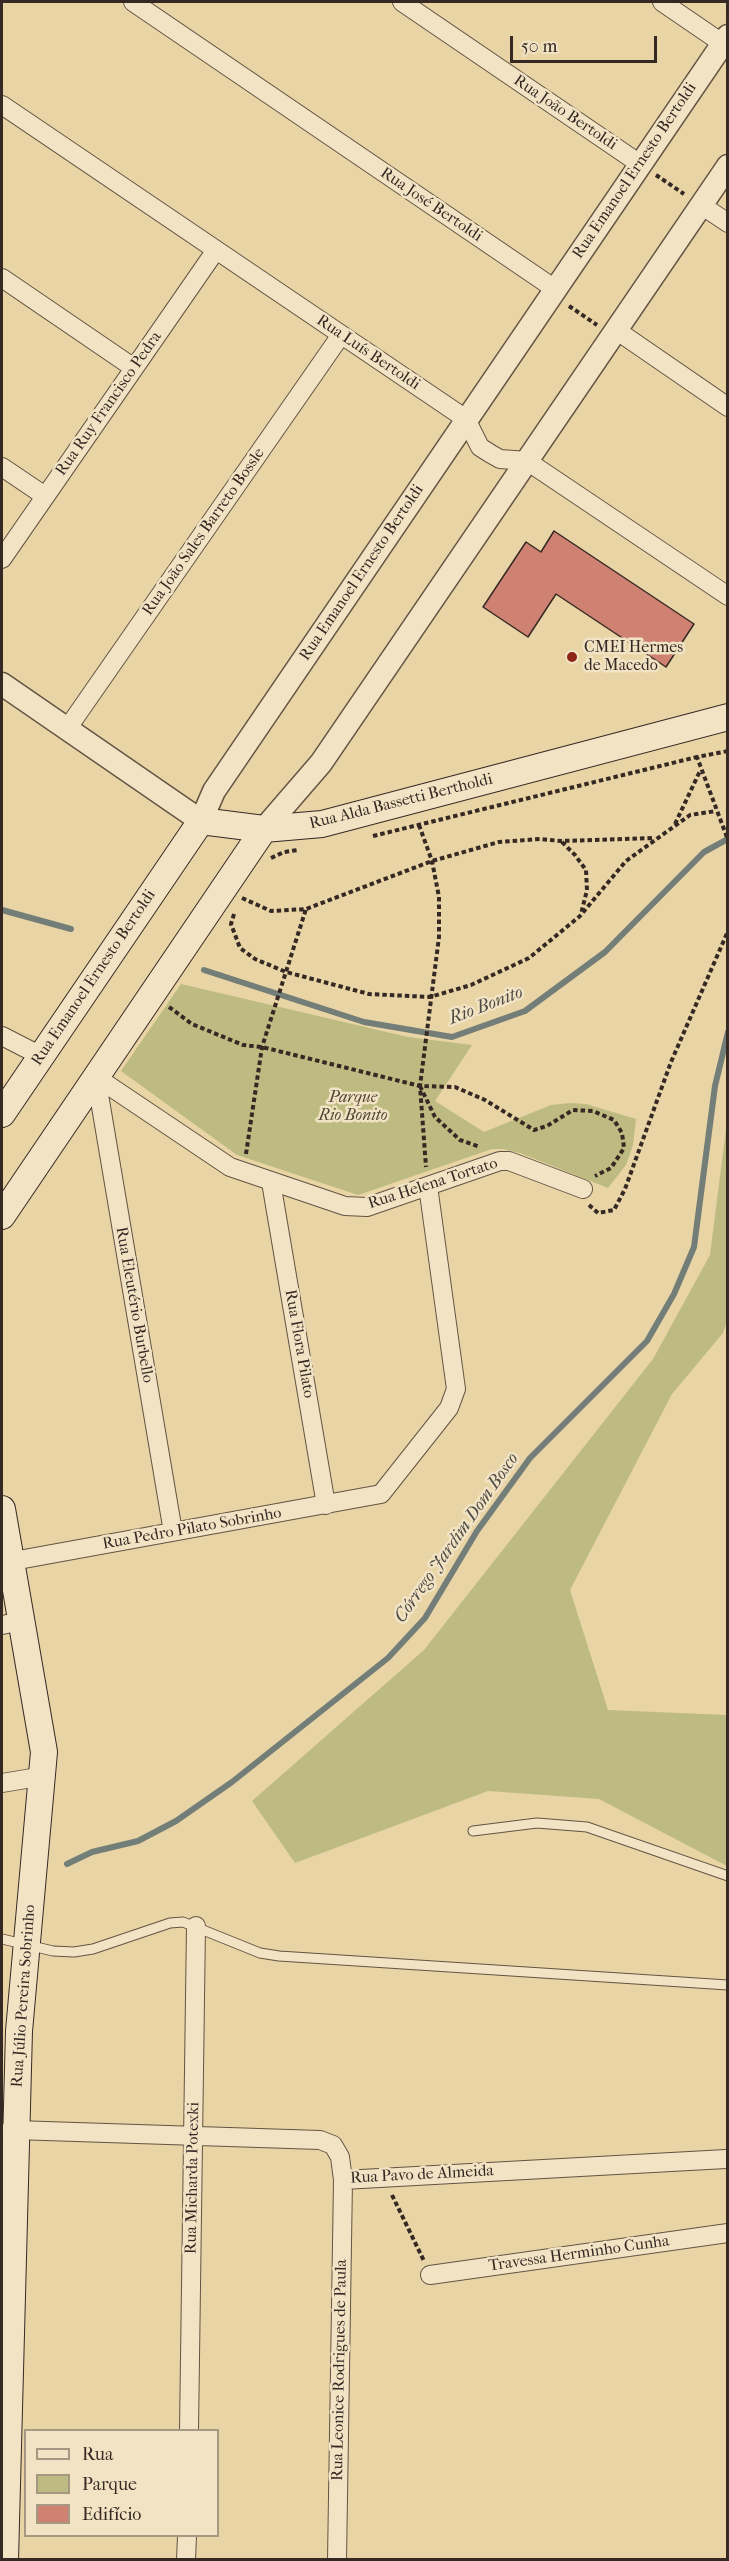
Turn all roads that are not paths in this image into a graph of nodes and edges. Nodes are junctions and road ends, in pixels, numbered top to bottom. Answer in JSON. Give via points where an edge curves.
{"nodes":[{"id":1,"x":133,"y":2,"type":"edge"},
{"id":2,"x":402,"y":2,"type":"edge"},
{"id":3,"x":662,"y":2,"type":"edge"},
{"id":4,"x":725,"y":39,"type":"edge"},
{"id":5,"x":2,"y":105,"type":"edge"},
{"id":6,"x":640,"y":164,"type":"junction"},
{"id":7,"x":728,"y":166,"type":"edge"},
{"id":8,"x":701,"y":205,"type":"junction"},
{"id":9,"x":728,"y":224,"type":"edge"},
{"id":10,"x":216,"y":250,"type":"junction"},
{"id":11,"x":2,"y":278,"type":"edge"},
{"id":12,"x":555,"y":289,"type":"junction"},
{"id":13,"x":616,"y":330,"type":"junction"},
{"id":14,"x":342,"y":335,"type":"junction"},
{"id":15,"x":134,"y":368,"type":"junction"},
{"id":16,"x":728,"y":407,"type":"edge"},
{"id":17,"x":466,"y":419,"type":"junction"},
{"id":18,"x":527,"y":460,"type":"junction"},
{"id":19,"x":2,"y":467,"type":"edge"},
{"id":20,"x":45,"y":496,"type":"junction"},
{"id":21,"x":2,"y":559,"type":"edge"},
{"id":22,"x":728,"y":596,"type":"edge"},
{"id":23,"x":2,"y":684,"type":"edge"},
{"id":24,"x":728,"y":717,"type":"edge"},
{"id":25,"x":67,"y":729,"type":"junction"},
{"id":26,"x":201,"y":821,"type":"junction"},
{"id":27,"x":264,"y":829,"type":"junction"},
{"id":28,"x":2,"y":1036,"type":"edge"},
{"id":29,"x":41,"y":1056,"type":"junction"},
{"id":30,"x":96,"y":1077,"type":"junction"},
{"id":31,"x":2,"y":1114,"type":"edge"},
{"id":32,"x":271,"y":1182,"type":"junction"},
{"id":33,"x":585,"y":1182,"type":"road end"},
{"id":34,"x":428,"y":1186,"type":"junction"},
{"id":35,"x":2,"y":1216,"type":"edge"},
{"id":36,"x":326,"y":1505,"type":"junction"},
{"id":37,"x":2,"y":1509,"type":"edge"},
{"id":38,"x":173,"y":1532,"type":"junction"},
{"id":39,"x":6,"y":1562,"type":"edge"},
{"id":40,"x":12,"y":1623,"type":"edge"},
{"id":41,"x":44,"y":1776,"type":"junction"},
{"id":42,"x":2,"y":1783,"type":"edge"},
{"id":43,"x":473,"y":1831,"type":"dead end"},
{"id":44,"x":728,"y":1876,"type":"edge"},
{"id":45,"x":196,"y":1926,"type":"junction"},
{"id":46,"x":2,"y":1939,"type":"edge"},
{"id":47,"x":26,"y":1945,"type":"junction"},
{"id":48,"x":728,"y":1985,"type":"edge"},
{"id":49,"x":8,"y":2132,"type":"edge"},
{"id":50,"x":194,"y":2135,"type":"junction"},
{"id":51,"x":726,"y":2159,"type":"dead end"},
{"id":52,"x":343,"y":2180,"type":"junction"},
{"id":53,"x":728,"y":2233,"type":"edge"},
{"id":54,"x":430,"y":2275,"type":"road end"},
{"id":55,"x":5,"y":2388,"type":"edge"},
{"id":56,"x":189,"y":2429,"type":"edge"},
{"id":57,"x":187,"y":2537,"type":"edge"},
{"id":58,"x":5,"y":2559,"type":"edge"},
{"id":59,"x":186,"y":2559,"type":"edge"},
{"id":60,"x":337,"y":2559,"type":"edge"}],
"edges":[{"from":1,"to":12,"type":"street","name":"Rua José Bertoldi"},
{"from":2,"to":6,"type":"street","name":"Rua João Bertoldi"},
{"from":3,"to":4,"type":"street"},
{"from":4,"to":6,"type":"street","name":"Rua Emanoel Ernesto Bertoldi"},
{"from":5,"to":10,"type":"street","name":"Rua Luís Bertoldi"},
{"from":6,"to":12,"type":"street","name":"Rua Emanoel Ernesto Bertoldi"},
{"from":7,"to":8,"type":"street"},
{"from":8,"to":9,"type":"street"},
{"from":8,"to":13,"type":"street"},
{"from":10,"to":14,"type":"street","name":"Rua Luís Bertoldi"},
{"from":10,"to":15,"type":"street","name":"Rua Ruy Francisco Pedra"},
{"from":11,"to":15,"type":"street"},
{"from":12,"to":17,"type":"street","name":"Rua Emanoel Ernesto Bertoldi"},
{"from":13,"to":16,"type":"street"},
{"from":13,"to":18,"type":"street"},
{"from":14,"to":17,"type":"street","name":"Rua Luís Bertoldi"},
{"from":14,"to":25,"type":"street","name":"Rua João Sales Barreto Bossle"},
{"from":15,"to":20,"type":"street","name":"Rua Ruy Francisco Pedra"},
{"from":17,"to":18,"type":"street","name":"Rua Luís Bertoldi","via":[[480,447],[511,460]]},
{"from":17,"to":26,"type":"street","name":"Rua Emanoel Ernesto Bertoldi","via":[[214,791]]},
{"from":18,"to":22,"type":"street","name":"Rua Luís Bertoldi"},
{"from":18,"to":27,"type":"street","via":[[321,763]]},
{"from":19,"to":20,"type":"street"},
{"from":20,"to":21,"type":"street","name":"Rua Ruy Francisco Pedra"},
{"from":23,"to":25,"type":"street","name":"Rua Alda Bassetti Bertholdi"},
{"from":24,"to":27,"type":"main road","name":"Rua Alda Bassetti Bertholdi","via":[[322,824]]},
{"from":25,"to":26,"type":"street","name":"Rua Alda Bassetti Bertholdi"},
{"from":26,"to":27,"type":"main road","name":"Rua Alda Bassetti Bertholdi"},
{"from":26,"to":29,"type":"main road","name":"Rua Emanoel Ernesto Bertoldi"},
{"from":27,"to":30,"type":"main road"},
{"from":28,"to":29,"type":"street"},
{"from":29,"to":31,"type":"main road","name":"Rua Emanoel Ernesto Bertoldi"},
{"from":30,"to":32,"type":"street","name":"Rua Helena Tortato","via":[[218,1160]]},
{"from":30,"to":35,"type":"main road"},
{"from":30,"to":38,"type":"street","name":"Rua Eleutério Burbello"},
{"from":32,"to":34,"type":"street","name":"Rua Helena Tortato","via":[[357,1208]]},
{"from":32,"to":36,"type":"street","name":"Rua Flora Pilato"},
{"from":33,"to":34,"type":"street","name":"Rua Helena Tortato","via":[[500,1161]]},
{"from":34,"to":36,"type":"street","name":"Rua Pedro Pilato Sobrinho","via":[[456,1389],[449,1408],[381,1494]]},
{"from":36,"to":38,"type":"street","name":"Rua Pedro Pilato Sobrinho"},
{"from":37,"to":39,"type":"main road","name":"Rua Júlio Pereira Sobrinho"},
{"from":38,"to":39,"type":"street","name":"Rua Pedro Pilato Sobrinho"},
{"from":39,"to":40,"type":"main road","name":"Rua Júlio Pereira Sobrinho"},
{"from":40,"to":41,"type":"main road","name":"Rua Júlio Pereira Sobrinho","via":[[43,1737]]},
{"from":41,"to":42,"type":"street"},
{"from":41,"to":47,"type":"main road","name":"Rua Júlio Pereira Sobrinho"},
{"from":43,"to":44,"type":"lane","via":[[537,1823],[587,1827]]},
{"from":45,"to":47,"type":"lane","via":[[170,1923],[74,1952]]},
{"from":45,"to":48,"type":"lane","via":[[260,1953],[279,1956]]},
{"from":45,"to":50,"type":"street","name":"Rua Micharda Potexki"},
{"from":46,"to":47,"type":"lane"},
{"from":47,"to":49,"type":"main road","name":"Rua Júlio Pereira Sobrinho"},
{"from":49,"to":50,"type":"street","name":"Rua Pavo de Almeida"},
{"from":49,"to":55,"type":"main road","name":"Rua Júlio Pereira Sobrinho"},
{"from":50,"to":52,"type":"street","name":"Rua Pavo de Almeida","via":[[320,2140],[333,2145],[340,2157]]},
{"from":50,"to":56,"type":"street","name":"Rua Micharda Potexki"},
{"from":51,"to":52,"type":"street","name":"Rua Pavo de Almeida"},
{"from":52,"to":60,"type":"street","name":"Rua Leonice Rodrigues de Paula"},
{"from":53,"to":54,"type":"street","name":"Travessa Herminho Cunha"},
{"from":55,"to":58,"type":"main road","name":"Rua Júlio Pereira Sobrinho"},
{"from":57,"to":59,"type":"street"}]}
